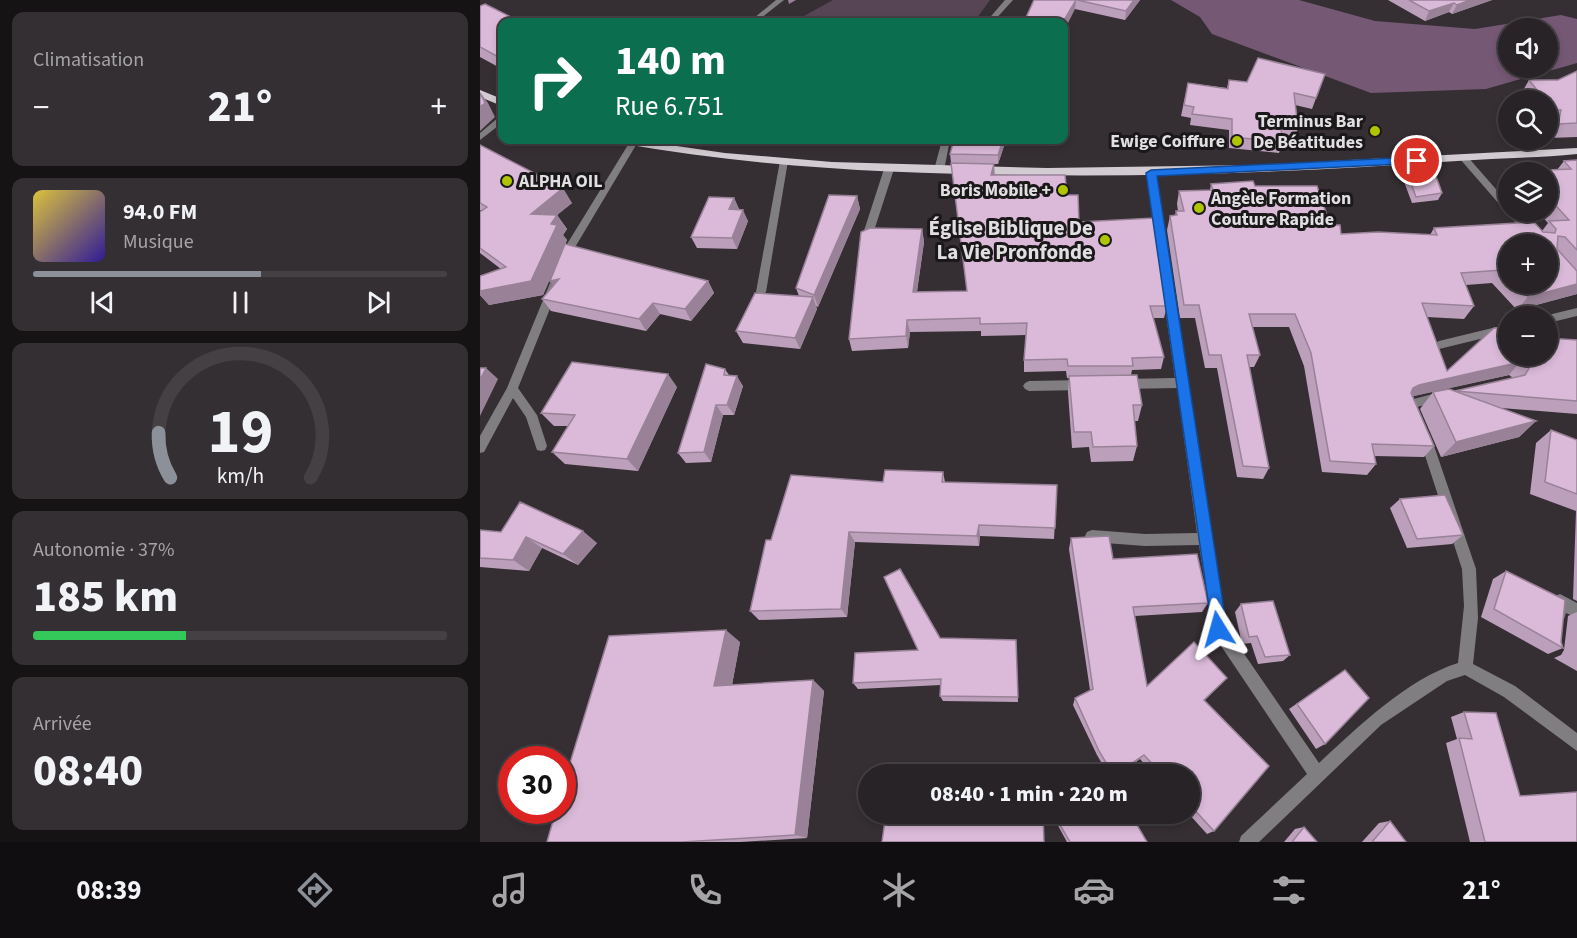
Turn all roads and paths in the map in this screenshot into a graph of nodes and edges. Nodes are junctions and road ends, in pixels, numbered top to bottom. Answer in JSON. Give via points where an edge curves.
{"nodes":[{"id":1,"x":780,"y":0,"type":"edge"},
{"id":2,"x":1009,"y":0,"type":"edge"},
{"id":3,"x":757,"y":18,"type":"edge"},
{"id":4,"x":993,"y":18,"type":"edge"},
{"id":5,"x":480,"y":93,"type":"edge"},
{"id":6,"x":498,"y":101,"type":"edge"},
{"id":7,"x":498,"y":122,"type":"edge"},
{"id":8,"x":480,"y":136,"type":"edge"},
{"id":9,"x":632,"y":144,"type":"edge"},
{"id":10,"x":656,"y":144,"type":"edge"},
{"id":11,"x":945,"y":144,"type":"edge"},
{"id":12,"x":1577,"y":151,"type":"edge"},
{"id":13,"x":1463,"y":157,"type":"junction"},
{"id":14,"x":784,"y":161,"type":"junction"},
{"id":15,"x":889,"y":169,"type":"junction"},
{"id":16,"x":939,"y":170,"type":"junction"},
{"id":17,"x":1151,"y":173,"type":"junction"},
{"id":18,"x":1498,"y":197,"type":"edge"},
{"id":19,"x":1520,"y":222,"type":"edge"},
{"id":20,"x":1530,"y":234,"type":"edge"},
{"id":21,"x":866,"y":240,"type":"edge"},
{"id":22,"x":761,"y":292,"type":"edge"},
{"id":23,"x":1577,"y":312,"type":"edge"},
{"id":24,"x":1558,"y":317,"type":"edge"},
{"id":25,"x":1498,"y":331,"type":"edge"},
{"id":26,"x":1439,"y":345,"type":"edge"},
{"id":27,"x":1182,"y":383,"type":"junction"},
{"id":28,"x":1029,"y":386,"type":"dead end"},
{"id":29,"x":512,"y":388,"type":"junction"},
{"id":30,"x":1454,"y":394,"type":"edge"},
{"id":31,"x":541,"y":446,"type":"dead end"},
{"id":32,"x":480,"y":448,"type":"edge"},
{"id":33,"x":1092,"y":536,"type":"edge"},
{"id":34,"x":1205,"y":538,"type":"junction"},
{"id":35,"x":1577,"y":611,"type":"edge"},
{"id":36,"x":1558,"y":625,"type":"edge"},
{"id":37,"x":1465,"y":668,"type":"junction"},
{"id":38,"x":1577,"y":743,"type":"edge"},
{"id":39,"x":1318,"y":776,"type":"junction"},
{"id":40,"x":1247,"y":842,"type":"edge"}],
"edges":[{"from":1,"to":3,"type":"street"},
{"from":2,"to":4,"type":"street"},
{"from":5,"to":6,"type":"main road"},
{"from":7,"to":8,"type":"street"},
{"from":9,"to":29,"type":"street","via":[[569,249]]},
{"from":10,"to":14,"type":"main road"},
{"from":11,"to":16,"type":"street"},
{"from":12,"to":13,"type":"main road"},
{"from":13,"to":17,"type":"main road"},
{"from":13,"to":18,"type":"street"},
{"from":14,"to":15,"type":"main road"},
{"from":14,"to":22,"type":"street"},
{"from":15,"to":16,"type":"main road"},
{"from":15,"to":21,"type":"street"},
{"from":16,"to":17,"type":"main road"},
{"from":17,"to":27,"type":"street"},
{"from":19,"to":20,"type":"street"},
{"from":23,"to":24,"type":"street"},
{"from":25,"to":26,"type":"street"},
{"from":27,"to":28,"type":"street"},
{"from":27,"to":34,"type":"street"},
{"from":29,"to":31,"type":"street","via":[[529,407]]},
{"from":29,"to":32,"type":"street"},
{"from":30,"to":37,"type":"street","via":[[1410,404],[1435,463],[1469,569],[1471,629]]},
{"from":33,"to":34,"type":"street","via":[[1145,540]]},
{"from":34,"to":39,"type":"street","via":[[1218,629]]},
{"from":35,"to":36,"type":"street","via":[[1560,601]]},
{"from":37,"to":38,"type":"street","via":[[1493,679]]},
{"from":37,"to":39,"type":"street","via":[[1443,675],[1376,720]]},
{"from":39,"to":40,"type":"street"}]}
